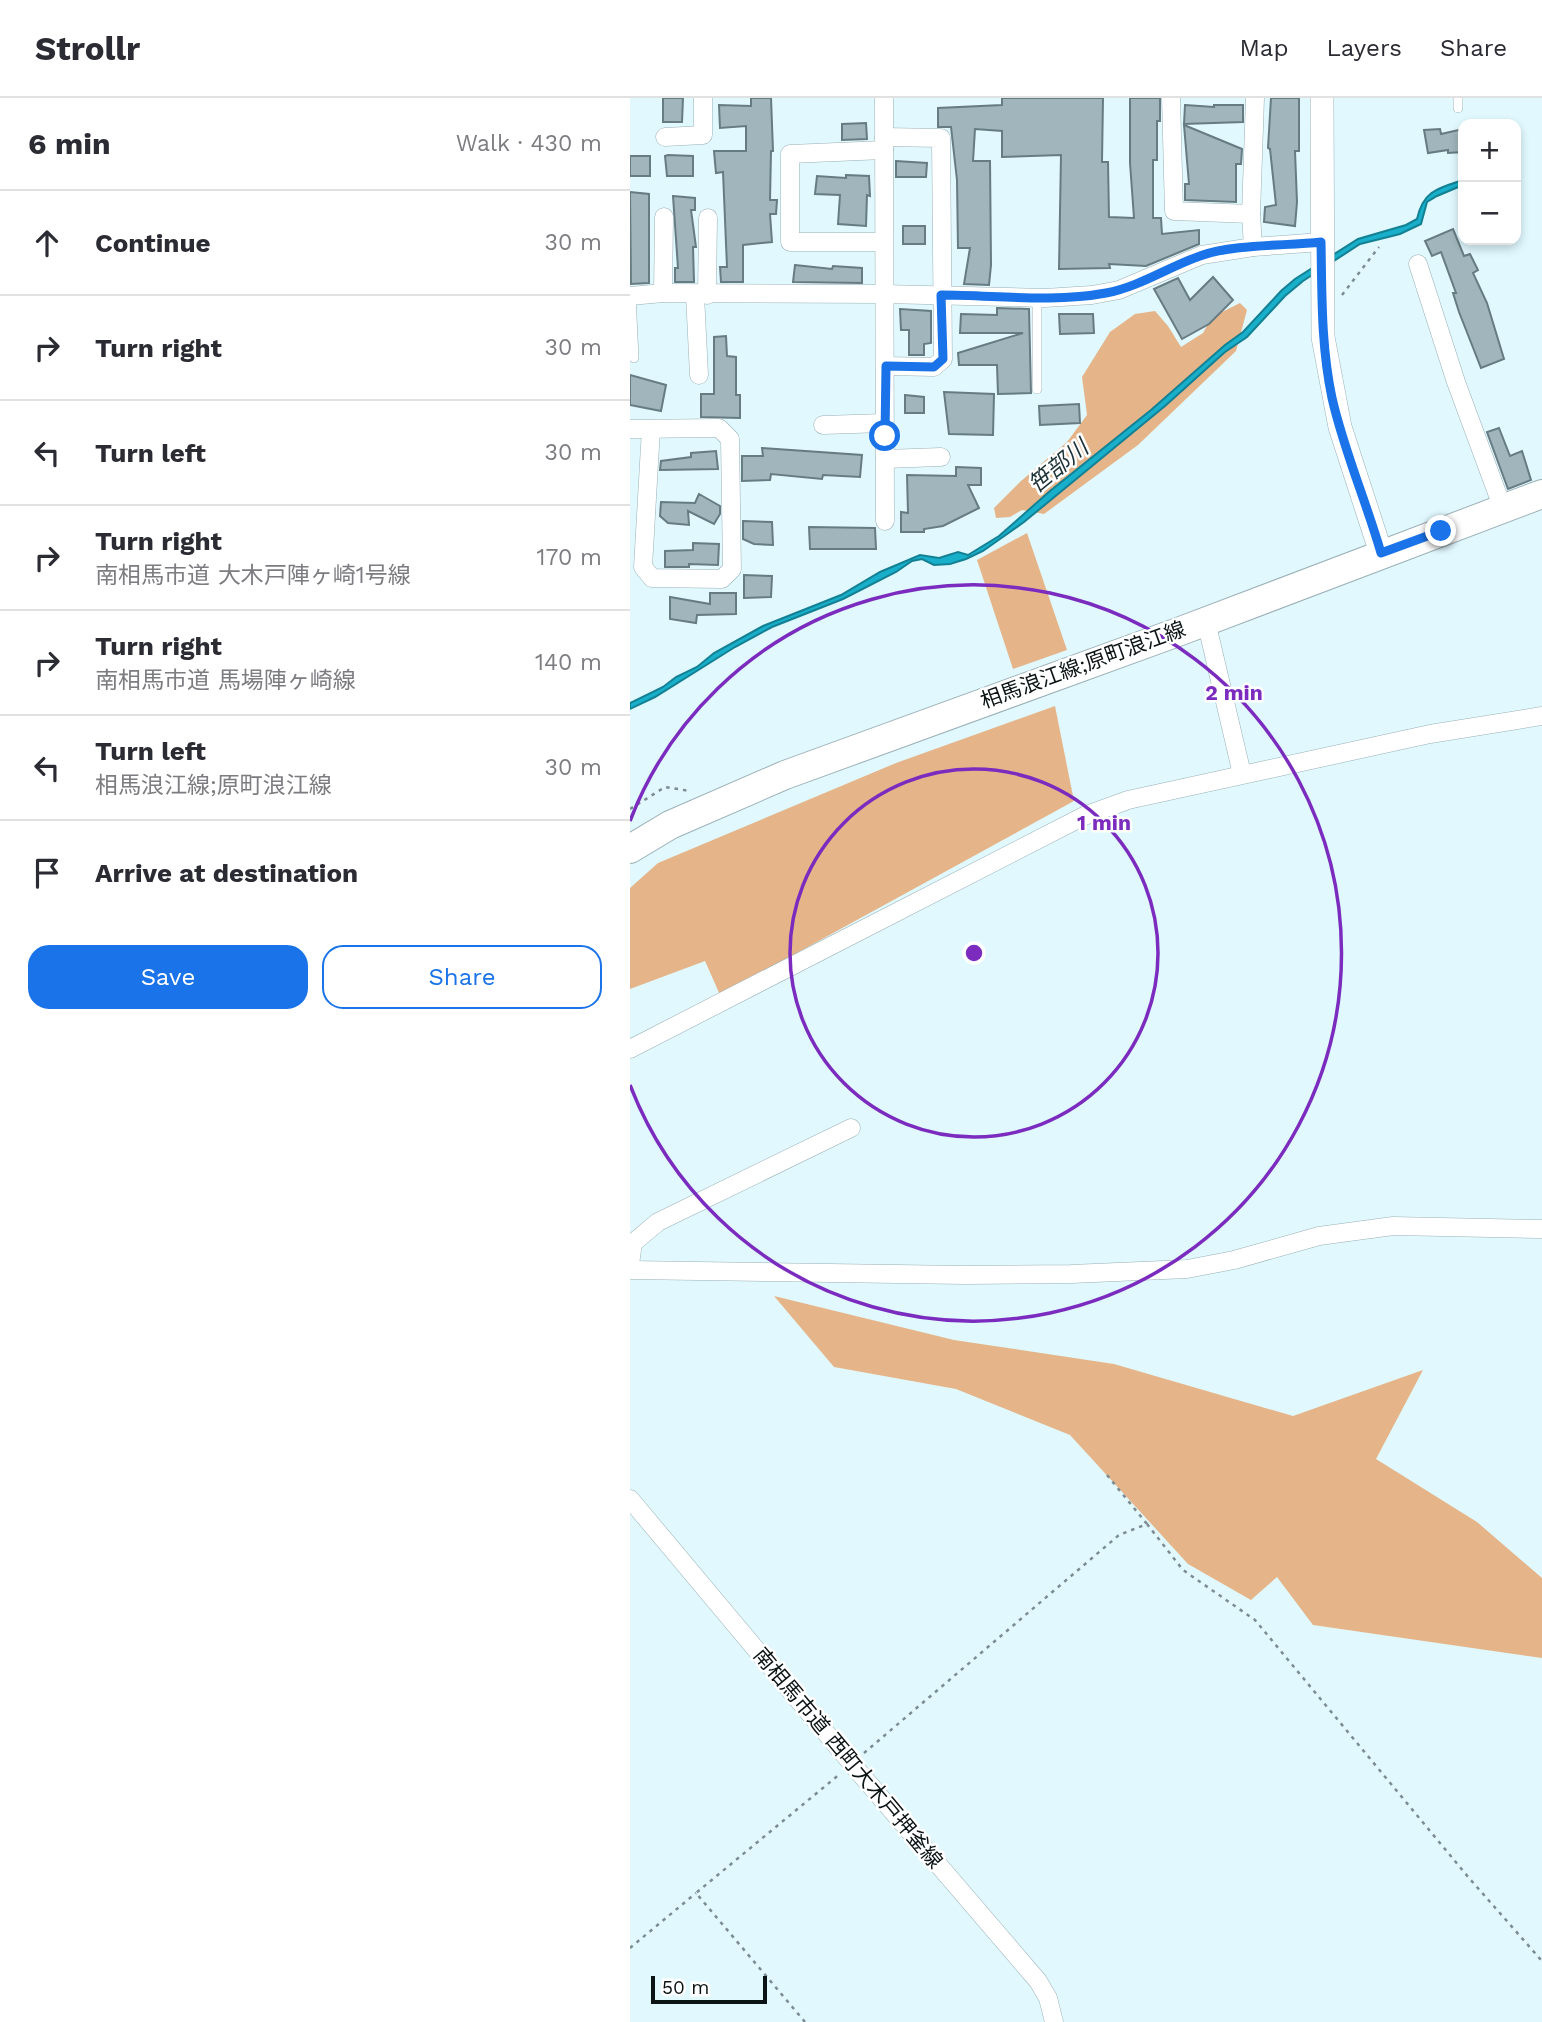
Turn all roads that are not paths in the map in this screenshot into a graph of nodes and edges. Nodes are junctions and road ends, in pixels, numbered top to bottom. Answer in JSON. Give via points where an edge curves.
{"nodes":[{"id":1,"x":703,"y":98,"type":"edge"},
{"id":2,"x":884,"y":98,"type":"edge"},
{"id":3,"x":1171,"y":98,"type":"edge"},
{"id":4,"x":1255,"y":98,"type":"edge"},
{"id":5,"x":1322,"y":98,"type":"edge"},
{"id":6,"x":665,"y":137,"type":"dead end"},
{"id":7,"x":884,"y":144,"type":"junction"},
{"id":8,"x":1251,"y":214,"type":"junction"},
{"id":9,"x":664,"y":217,"type":"dead end"},
{"id":10,"x":708,"y":218,"type":"dead end"},
{"id":11,"x":883,"y":242,"type":"junction"},
{"id":12,"x":1253,"y":247,"type":"junction"},
{"id":13,"x":1321,"y":248,"type":"junction"},
{"id":14,"x":1418,"y":264,"type":"dead end"},
{"id":15,"x":663,"y":293,"type":"junction"},
{"id":16,"x":884,"y":294,"type":"junction"},
{"id":17,"x":701,"y":295,"type":"junction"},
{"id":18,"x":941,"y":295,"type":"junction"},
{"id":19,"x":631,"y":296,"type":"edge"},
{"id":20,"x":1037,"y":298,"type":"junction"},
{"id":21,"x":634,"y":358,"type":"dead end"},
{"id":22,"x":886,"y":366,"type":"junction"},
{"id":23,"x":699,"y":375,"type":"dead end"},
{"id":24,"x":1037,"y":389,"type":"dead end"},
{"id":25,"x":884,"y":423,"type":"junction"},
{"id":26,"x":823,"y":425,"type":"dead end"},
{"id":27,"x":630,"y":429,"type":"edge"},
{"id":28,"x":652,"y":429,"type":"junction"},
{"id":29,"x":941,"y":457,"type":"dead end"},
{"id":30,"x":885,"y":459,"type":"junction"},
{"id":31,"x":1542,"y":494,"type":"edge"},
{"id":32,"x":1503,"y":509,"type":"junction"},
{"id":33,"x":885,"y":522,"type":"dead end"},
{"id":34,"x":1381,"y":553,"type":"junction"},
{"id":35,"x":1206,"y":621,"type":"junction"},
{"id":36,"x":1542,"y":716,"type":"edge"},
{"id":37,"x":1242,"y":774,"type":"junction"},
{"id":38,"x":630,"y":849,"type":"edge"},
{"id":39,"x":630,"y":1049,"type":"edge"},
{"id":40,"x":851,"y":1128,"type":"dead end"},
{"id":41,"x":1542,"y":1229,"type":"edge"},
{"id":42,"x":630,"y":1264,"type":"edge"},
{"id":43,"x":630,"y":1270,"type":"edge"},
{"id":44,"x":630,"y":1499,"type":"edge"},
{"id":45,"x":1054,"y":2022,"type":"edge"}],
"edges":[{"from":1,"to":6,"type":"street","via":[[703,135]]},
{"from":2,"to":7,"type":"street"},
{"from":3,"to":8,"type":"street","via":[[1174,211]]},
{"from":4,"to":8,"type":"street"},
{"from":5,"to":13,"type":"street"},
{"from":7,"to":11,"type":"street"},
{"from":7,"to":11,"type":"street","via":[[790,154],[790,242]]},
{"from":7,"to":18,"type":"street","via":[[941,138]]},
{"from":8,"to":12,"type":"street"},
{"from":9,"to":15,"type":"street"},
{"from":10,"to":17,"type":"street"},
{"from":11,"to":16,"type":"street"},
{"from":12,"to":13,"type":"street"},
{"from":12,"to":20,"type":"street","via":[[1202,255],[1106,293]]},
{"from":13,"to":34,"type":"street","via":[[1327,369],[1340,427]]},
{"from":14,"to":32,"type":"street"},
{"from":15,"to":17,"type":"street"},
{"from":15,"to":19,"type":"street"},
{"from":16,"to":17,"type":"street"},
{"from":16,"to":18,"type":"street"},
{"from":16,"to":22,"type":"street"},
{"from":17,"to":23,"type":"street"},
{"from":18,"to":20,"type":"street"},
{"from":18,"to":22,"type":"street","via":[[943,359],[934,367]]},
{"from":19,"to":21,"type":"lane"},
{"from":20,"to":24,"type":"lane"},
{"from":22,"to":25,"type":"street"},
{"from":25,"to":26,"type":"street"},
{"from":25,"to":30,"type":"street"},
{"from":27,"to":28,"type":"street"},
{"from":28,"to":28,"type":"street","via":[[719,428],[730,439],[732,569],[722,579],[652,578],[643,567]]},
{"from":29,"to":30,"type":"street"},
{"from":30,"to":33,"type":"street"},
{"from":31,"to":32,"type":"main road","name":"相馬浪江線;原町浪江線"},
{"from":32,"to":34,"type":"main road","name":"相馬浪江線;原町浪江線"},
{"from":34,"to":35,"type":"main road","name":"相馬浪江線;原町浪江線"},
{"from":35,"to":37,"type":"street"},
{"from":35,"to":38,"type":"main road","name":"相馬浪江線;原町浪江線","via":[[785,775],[670,825]]},
{"from":36,"to":37,"type":"street","via":[[1430,734]]},
{"from":37,"to":39,"type":"street","via":[[1128,800],[1084,816]]},
{"from":40,"to":42,"type":"street","via":[[658,1222],[633,1243]]},
{"from":41,"to":43,"type":"street","via":[[1393,1226],[1319,1236],[1187,1269],[965,1275]]},
{"from":44,"to":45,"type":"street","name":"南相馬市道 西町大木戸押釜線","via":[[1038,1980]]}]}
